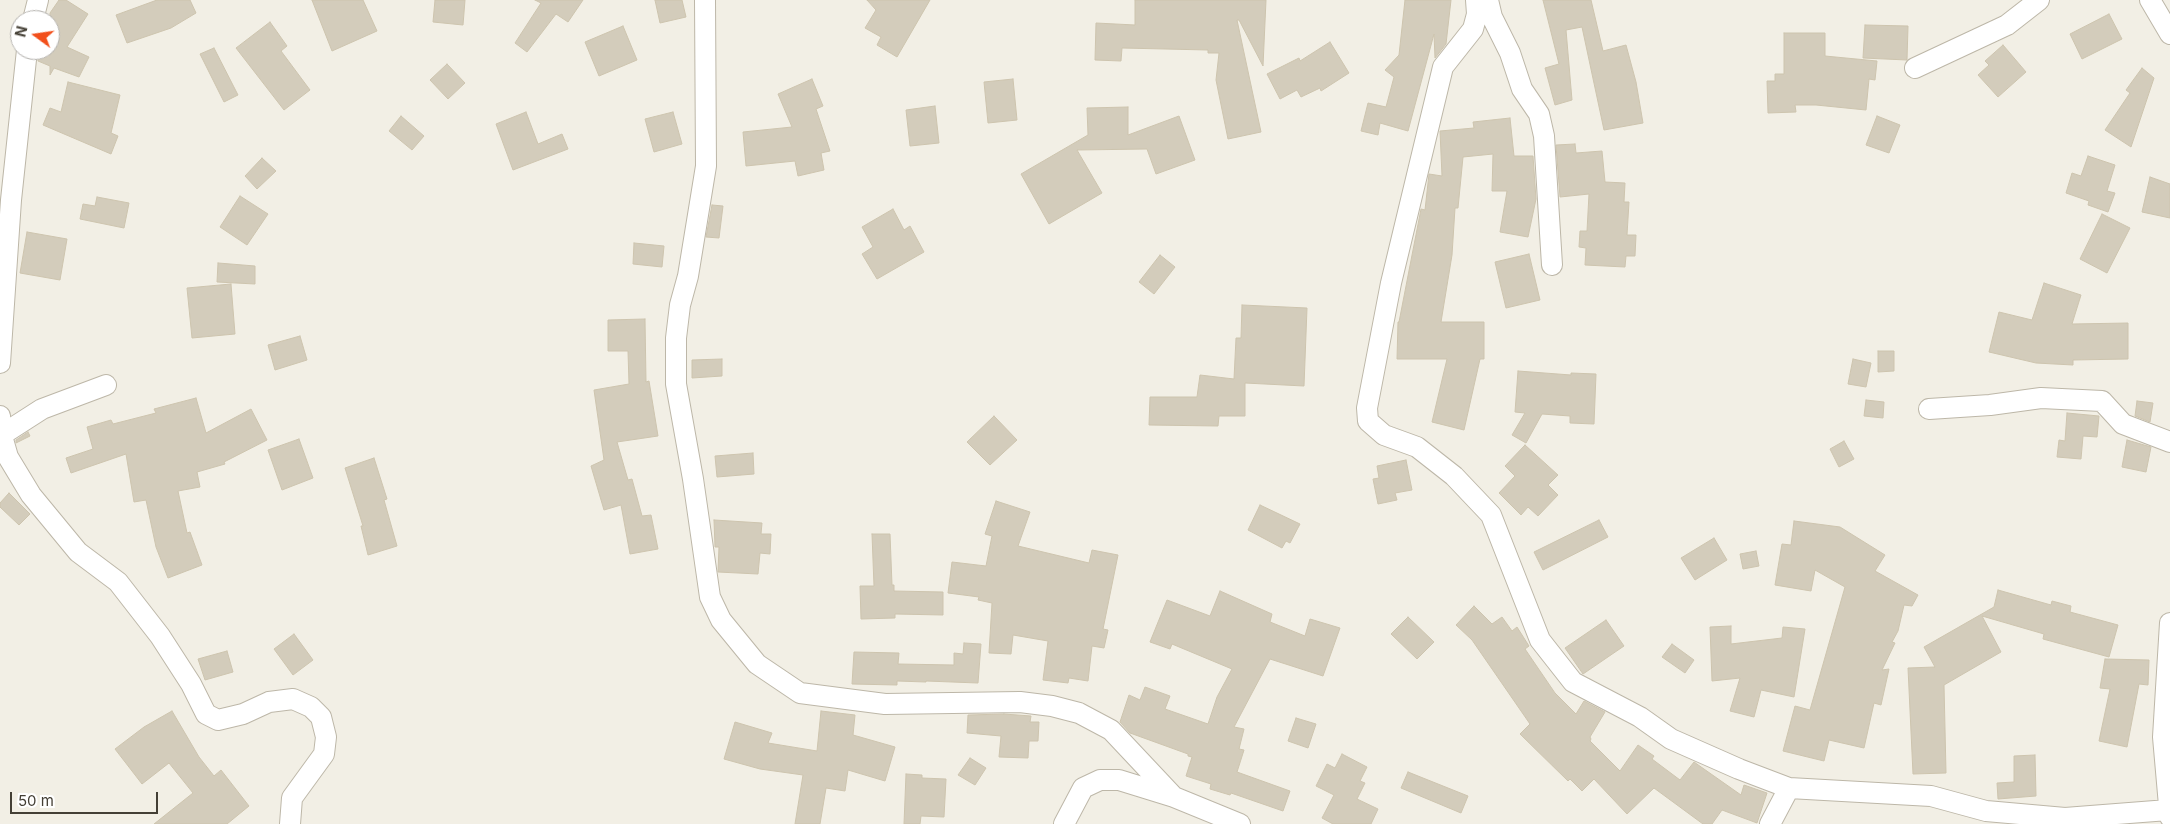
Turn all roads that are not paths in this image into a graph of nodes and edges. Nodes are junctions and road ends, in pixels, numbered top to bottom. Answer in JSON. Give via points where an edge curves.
{"nodes":[{"id":1,"x":705,"y":0,"type":"edge"},
{"id":2,"x":1476,"y":0,"type":"edge"},
{"id":3,"x":1488,"y":0,"type":"edge"},
{"id":4,"x":2039,"y":0,"type":"edge"},
{"id":5,"x":2150,"y":0,"type":"edge"},
{"id":6,"x":2170,"y":34,"type":"edge"},
{"id":7,"x":26,"y":60,"type":"edge"},
{"id":8,"x":1915,"y":68,"type":"dead end"},
{"id":9,"x":1552,"y":265,"type":"dead end"},
{"id":10,"x":0,"y":364,"type":"edge"},
{"id":11,"x":106,"y":385,"type":"dead end"},
{"id":12,"x":1929,"y":409,"type":"dead end"},
{"id":13,"x":0,"y":416,"type":"edge"},
{"id":14,"x":1,"y":436,"type":"edge"},
{"id":15,"x":2170,"y":442,"type":"edge"},
{"id":16,"x":2170,"y":623,"type":"edge"},
{"id":17,"x":1789,"y":788,"type":"junction"},
{"id":18,"x":1174,"y":797,"type":"junction"},
{"id":19,"x":2169,"y":813,"type":"edge"},
{"id":20,"x":290,"y":824,"type":"edge"},
{"id":21,"x":1064,"y":824,"type":"edge"},
{"id":22,"x":1240,"y":824,"type":"edge"},
{"id":23,"x":1770,"y":824,"type":"edge"}],
"edges":[{"from":1,"to":18,"type":"street","via":[[706,166],[697,230],[680,305],[676,384],[710,597],[721,620],[757,664],[800,693],[886,704],[1020,702],[1079,713],[1111,730]]},
{"from":2,"to":17,"type":"street","via":[[1473,29],[1443,67],[1391,283],[1367,408],[1368,421],[1384,435],[1417,447],[1454,476],[1491,515],[1540,640],[1573,682],[1640,717],[1671,739]]},
{"from":3,"to":9,"type":"street","via":[[1522,89],[1539,114],[1544,136]]},
{"from":4,"to":8,"type":"street","via":[[2007,25]]},
{"from":5,"to":6,"type":"street"},
{"from":7,"to":10,"type":"street","via":[[11,200]]},
{"from":11,"to":14,"type":"street","via":[[42,409]]},
{"from":12,"to":15,"type":"street","via":[[2041,398],[2102,401],[2123,424]]},
{"from":13,"to":14,"type":"street"},
{"from":14,"to":20,"type":"street","via":[[8,457],[31,495],[78,552],[118,582],[160,636],[206,714],[218,720],[269,702],[293,699],[311,707],[321,717],[326,737],[324,754],[292,798]]},
{"from":16,"to":19,"type":"street","via":[[2163,737]]},
{"from":17,"to":19,"type":"street","via":[[1932,796],[1986,810],[2065,818]]},
{"from":17,"to":23,"type":"street"},
{"from":18,"to":21,"type":"street","via":[[1119,780],[1100,780],[1083,788]]},
{"from":18,"to":22,"type":"street"}]}
